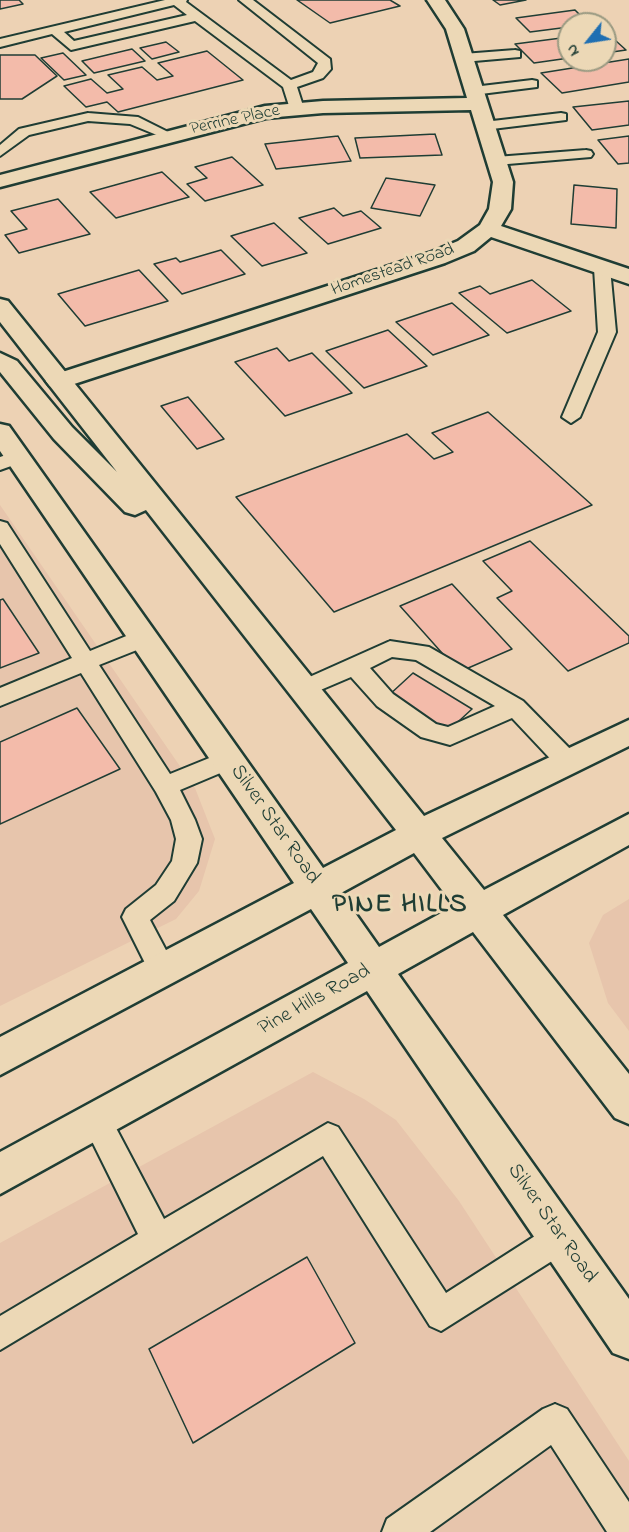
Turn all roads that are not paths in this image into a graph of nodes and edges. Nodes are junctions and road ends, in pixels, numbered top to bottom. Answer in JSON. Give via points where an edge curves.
{"nodes":[{"id":1,"x":245,"y":0,"type":"edge"},
{"id":2,"x":436,"y":0,"type":"edge"},
{"id":3,"x":179,"y":1,"type":"edge"},
{"id":4,"x":197,"y":17,"type":"junction"},
{"id":5,"x":55,"y":30,"type":"junction"},
{"id":6,"x":0,"y":43,"type":"edge"},
{"id":7,"x":515,"y":54,"type":"dead end"},
{"id":8,"x":463,"y":58,"type":"junction"},
{"id":9,"x":532,"y":84,"type":"dead end"},
{"id":10,"x":289,"y":85,"type":"junction"},
{"id":11,"x":475,"y":97,"type":"junction"},
{"id":12,"x":297,"y":109,"type":"junction"},
{"id":13,"x":561,"y":117,"type":"dead end"},
{"id":14,"x":484,"y":126,"type":"junction"},
{"id":15,"x":0,"y":131,"type":"edge"},
{"id":16,"x":24,"y":132,"type":"junction"},
{"id":17,"x":170,"y":136,"type":"junction"},
{"id":18,"x":0,"y":152,"type":"edge"},
{"id":19,"x":586,"y":154,"type":"dead end"},
{"id":20,"x":496,"y":161,"type":"junction"},
{"id":21,"x":5,"y":174,"type":"edge"},
{"id":22,"x":488,"y":229,"type":"junction"},
{"id":23,"x":602,"y":268,"type":"junction"},
{"id":24,"x":629,"y":277,"type":"edge"},
{"id":25,"x":0,"y":306,"type":"edge"},
{"id":26,"x":0,"y":360,"type":"edge"},
{"id":27,"x":59,"y":381,"type":"junction"},
{"id":28,"x":571,"y":417,"type":"dead end"},
{"id":29,"x":0,"y":432,"type":"edge"},
{"id":30,"x":9,"y":460,"type":"edge"},
{"id":31,"x":0,"y":528,"type":"edge"},
{"id":32,"x":254,"y":627,"type":"junction"},
{"id":33,"x":144,"y":638,"type":"junction"},
{"id":34,"x":86,"y":662,"type":"junction"},
{"id":35,"x":355,"y":666,"type":"junction"},
{"id":36,"x":304,"y":689,"type":"junction"},
{"id":37,"x":0,"y":698,"type":"edge"},
{"id":38,"x":515,"y":707,"type":"junction"},
{"id":39,"x":629,"y":732,"type":"edge"},
{"id":40,"x":229,"y":759,"type":"junction"},
{"id":41,"x":567,"y":761,"type":"junction"},
{"id":42,"x":165,"y":786,"type":"junction"},
{"id":43,"x":629,"y":828,"type":"edge"},
{"id":44,"x":419,"y":834,"type":"junction"},
{"id":45,"x":319,"y":888,"type":"junction"},
{"id":46,"x":478,"y":910,"type":"junction"},
{"id":47,"x":373,"y":969,"type":"junction"},
{"id":48,"x":163,"y":971,"type":"junction"},
{"id":49,"x":0,"y":1057,"type":"edge"},
{"id":50,"x":629,"y":1105,"type":"edge"},
{"id":51,"x":97,"y":1121,"type":"junction"},
{"id":52,"x":0,"y":1174,"type":"edge"},
{"id":53,"x":560,"y":1238,"type":"junction"},
{"id":54,"x":158,"y":1240,"type":"junction"},
{"id":55,"x":0,"y":1335,"type":"edge"},
{"id":56,"x":629,"y":1337,"type":"edge"},
{"id":57,"x":400,"y":1532,"type":"edge"},
{"id":58,"x":627,"y":1532,"type":"edge"}],
"edges":[{"from":1,"to":10,"type":"lane","via":[[325,62],[318,75]]},
{"from":2,"to":8,"type":"main road","name":"Homestead Road","via":[[455,29]]},
{"from":3,"to":4,"type":"lane"},
{"from":3,"to":5,"type":"lane"},
{"from":4,"to":5,"type":"lane","via":[[71,46]]},
{"from":4,"to":10,"type":"lane"},
{"from":5,"to":6,"type":"lane"},
{"from":7,"to":8,"type":"lane"},
{"from":8,"to":11,"type":"main road","name":"Homestead Road"},
{"from":9,"to":11,"type":"lane"},
{"from":10,"to":12,"type":"lane"},
{"from":11,"to":12,"type":"main road","name":"Perrine Place"},
{"from":11,"to":14,"type":"main road","name":"Homestead Road"},
{"from":12,"to":17,"type":"main road","name":"Perrine Place","via":[[236,118]]},
{"from":13,"to":14,"type":"lane"},
{"from":14,"to":20,"type":"main road","name":"Homestead Road"},
{"from":15,"to":16,"type":"lane"},
{"from":16,"to":17,"type":"lane","via":[[87,117],[114,117],[144,123]]},
{"from":16,"to":18,"type":"lane"},
{"from":17,"to":21,"type":"main road","name":"Perrine Place"},
{"from":19,"to":20,"type":"lane"},
{"from":20,"to":22,"type":"main road","name":"Homestead Road","via":[[503,182],[502,196],[500,209]]},
{"from":22,"to":23,"type":"main road"},
{"from":22,"to":27,"type":"main road","name":"Homestead Road","via":[[466,246],[437,258]]},
{"from":23,"to":24,"type":"main road"},
{"from":23,"to":28,"type":"lane","via":[[607,332]]},
{"from":25,"to":27,"type":"main road"},
{"from":26,"to":32,"type":"main road","via":[[63,433]]},
{"from":27,"to":32,"type":"main road"},
{"from":29,"to":30,"type":"main road","name":"Silver Star Road"},
{"from":30,"to":33,"type":"main road","name":"Silver Star Road"},
{"from":31,"to":34,"type":"lane"},
{"from":32,"to":36,"type":"main road"},
{"from":33,"to":34,"type":"lane"},
{"from":33,"to":40,"type":"main road","name":"Silver Star Road"},
{"from":34,"to":37,"type":"lane"},
{"from":34,"to":42,"type":"lane"},
{"from":35,"to":36,"type":"lane"},
{"from":35,"to":38,"type":"lane","via":[[390,649],[421,653]]},
{"from":35,"to":38,"type":"lane","via":[[385,700],[429,731],[450,736]]},
{"from":36,"to":44,"type":"main road"},
{"from":38,"to":41,"type":"lane"},
{"from":39,"to":41,"type":"main road"},
{"from":40,"to":42,"type":"lane"},
{"from":40,"to":45,"type":"main road","name":"Silver Star Road"},
{"from":41,"to":44,"type":"main road"},
{"from":42,"to":48,"type":"lane","via":[[189,839],[184,863],[165,893],[135,917]]},
{"from":43,"to":46,"type":"main road","name":"Pine Hills Road"},
{"from":44,"to":45,"type":"main road"},
{"from":44,"to":46,"type":"main road"},
{"from":45,"to":47,"type":"main road","name":"Silver Star Road"},
{"from":45,"to":48,"type":"main road"},
{"from":46,"to":47,"type":"main road","name":"Pine Hills Road"},
{"from":46,"to":50,"type":"main road"},
{"from":47,"to":51,"type":"main road","name":"Pine Hills Road"},
{"from":47,"to":53,"type":"main road","name":"Silver Star Road"},
{"from":48,"to":49,"type":"main road"},
{"from":51,"to":52,"type":"main road","name":"Pine Hills Road"},
{"from":51,"to":54,"type":"lane"},
{"from":53,"to":54,"type":"lane","via":[[441,1315],[328,1137]]},
{"from":53,"to":56,"type":"main road","name":"Silver Star Road"},
{"from":54,"to":55,"type":"lane"},
{"from":57,"to":58,"type":"lane","via":[[555,1421]]}]}
